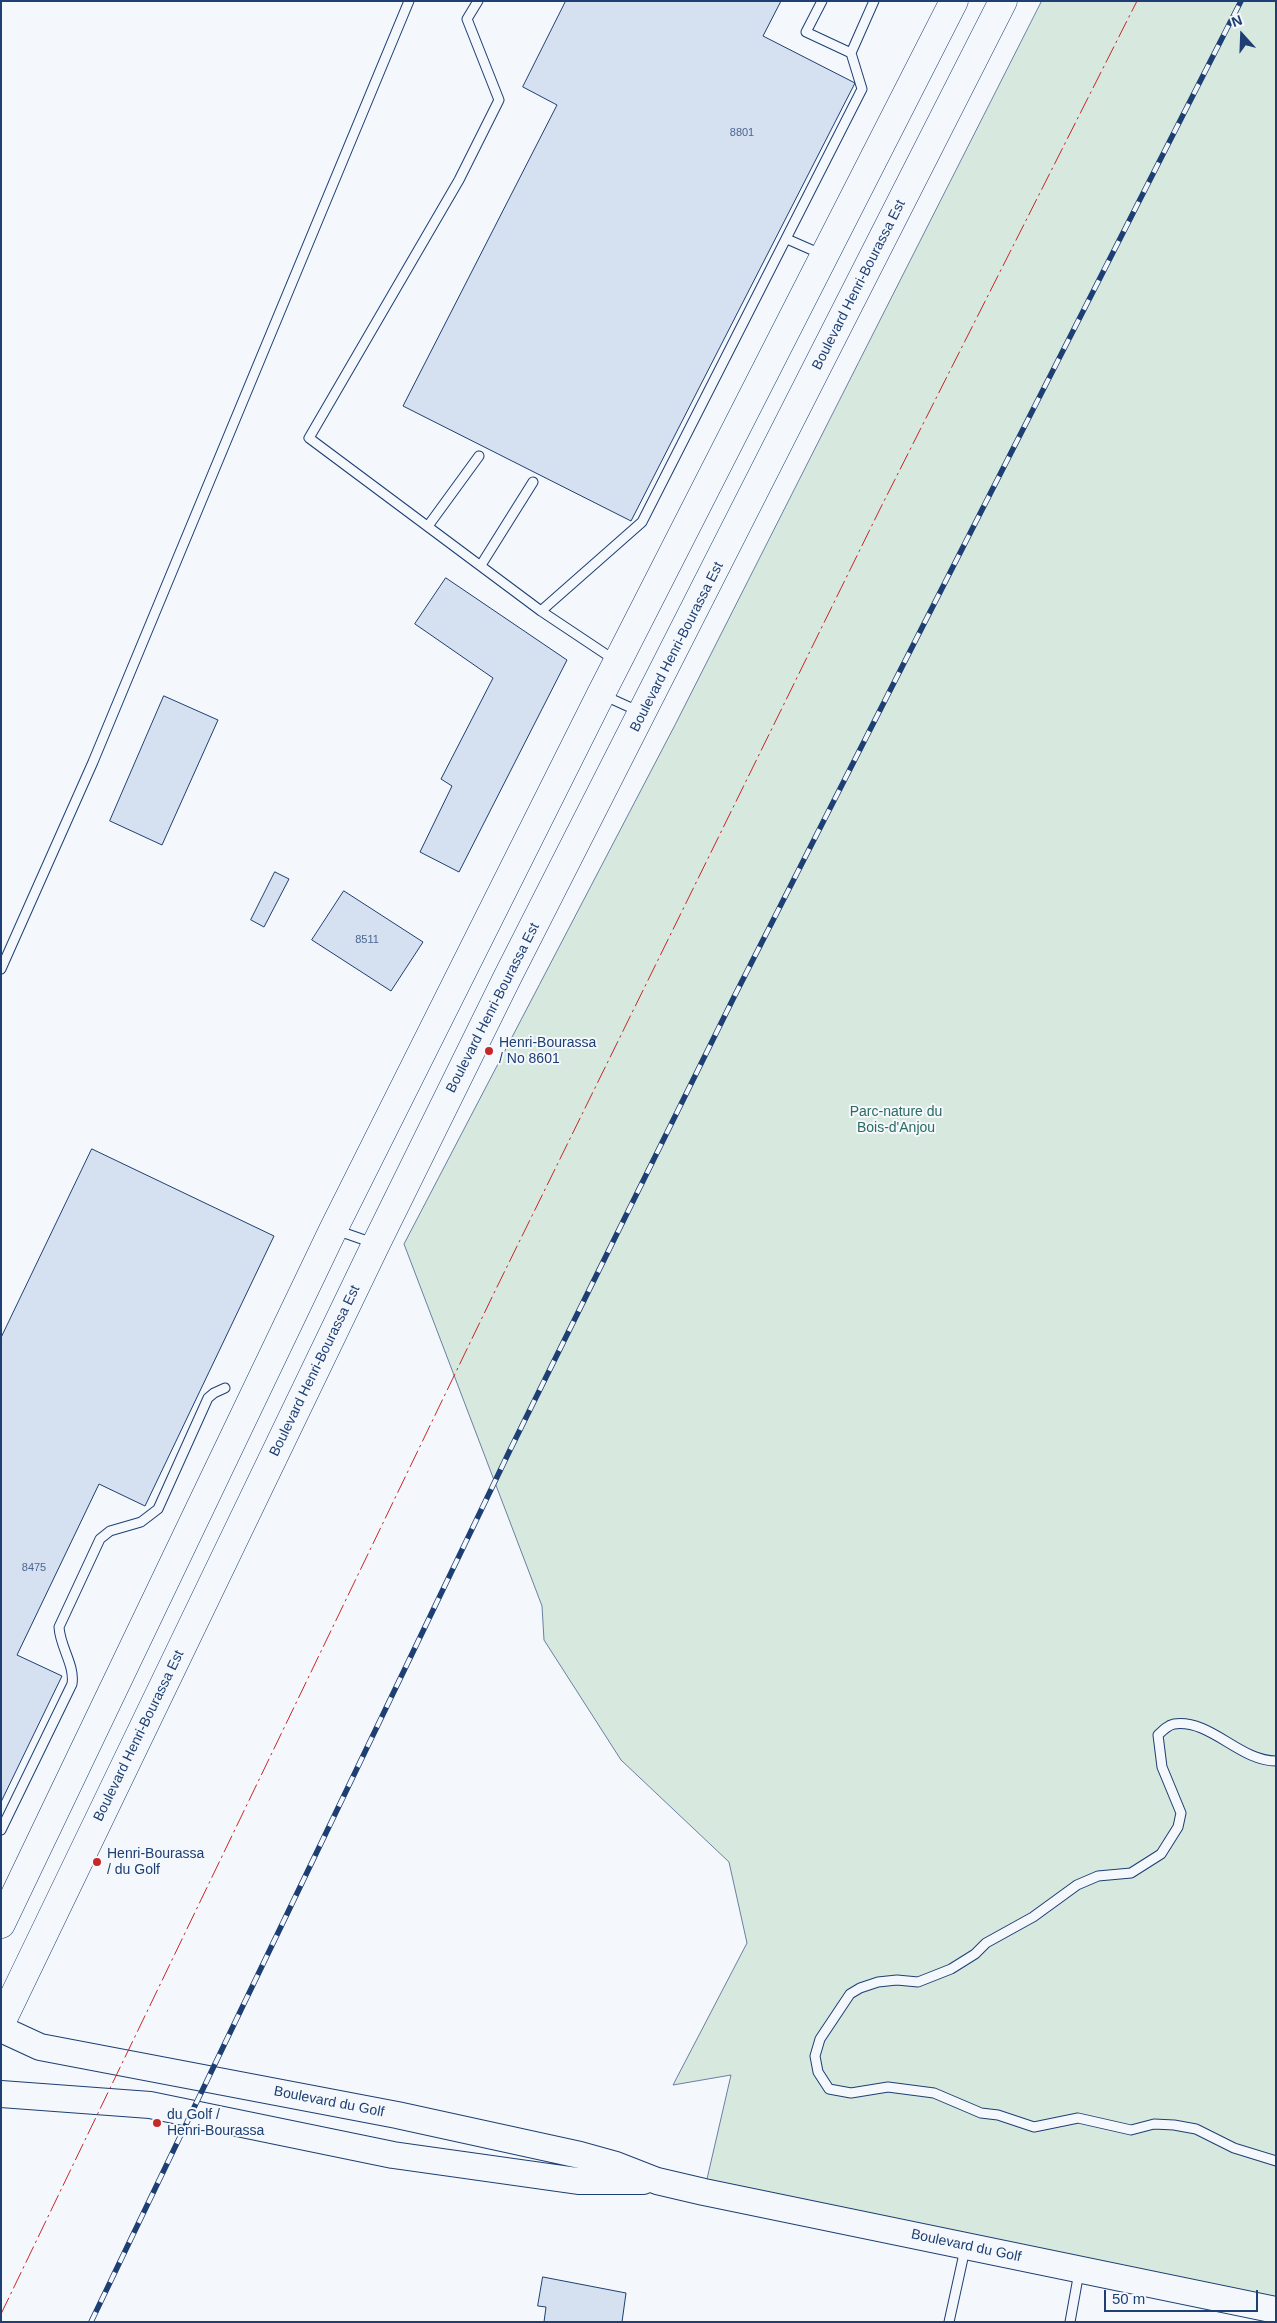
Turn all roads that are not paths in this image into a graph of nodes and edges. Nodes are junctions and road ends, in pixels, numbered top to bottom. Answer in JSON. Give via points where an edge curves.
{"nodes":[{"id":1,"x":409,"y":1,"type":"edge"},
{"id":2,"x":478,"y":1,"type":"edge"},
{"id":3,"x":822,"y":1,"type":"edge"},
{"id":4,"x":874,"y":1,"type":"edge"},
{"id":5,"x":954,"y":1,"type":"edge"},
{"id":6,"x":1003,"y":1,"type":"edge"},
{"id":7,"x":851,"y":53,"type":"junction"},
{"id":8,"x":787,"y":239,"type":"junction"},
{"id":9,"x":825,"y":255,"type":"junction"},
{"id":10,"x":479,"y":456,"type":"dead end"},
{"id":11,"x":533,"y":482,"type":"dead end"},
{"id":12,"x":428,"y":526,"type":"junction"},
{"id":13,"x":482,"y":564,"type":"junction"},
{"id":14,"x":542,"y":611,"type":"junction"},
{"id":15,"x":618,"y":662,"type":"junction"},
{"id":16,"x":601,"y":694,"type":"junction"},
{"id":17,"x":643,"y":713,"type":"junction"},
{"id":18,"x":1,"y":969,"type":"edge"},
{"id":19,"x":333,"y":1230,"type":"junction"},
{"id":20,"x":376,"y":1244,"type":"junction"},
{"id":21,"x":225,"y":1388,"type":"dead end"},
{"id":22,"x":1276,"y":1761,"type":"edge"},
{"id":23,"x":1,"y":1830,"type":"edge"},
{"id":24,"x":1,"y":1924,"type":"edge"},
{"id":25,"x":1,"y":2023,"type":"edge"},
{"id":26,"x":1,"y":2029,"type":"edge"},
{"id":27,"x":1,"y":2094,"type":"edge"},
{"id":28,"x":1276,"y":2161,"type":"edge"},
{"id":29,"x":657,"y":2181,"type":"junction"},
{"id":30,"x":966,"y":2246,"type":"junction"},
{"id":31,"x":1080,"y":2270,"type":"junction"},
{"id":32,"x":1276,"y":2310,"type":"edge"},
{"id":33,"x":949,"y":2322,"type":"edge"},
{"id":34,"x":1070,"y":2322,"type":"edge"}],
"edges":[{"from":1,"to":18,"type":"lane","via":[[93,762]]},
{"from":2,"to":12,"type":"lane","via":[[467,19],[499,100],[459,180],[309,438]]},
{"from":3,"to":7,"type":"lane","via":[[806,32]]},
{"from":4,"to":7,"type":"lane"},
{"from":5,"to":9,"type":"main road"},
{"from":6,"to":17,"type":"main road","name":"Boulevard Henri-Bourassa Est"},
{"from":7,"to":8,"type":"lane","via":[[862,89]]},
{"from":8,"to":9,"type":"lane"},
{"from":8,"to":14,"type":"lane","via":[[642,522]]},
{"from":9,"to":15,"type":"main road"},
{"from":10,"to":12,"type":"lane"},
{"from":11,"to":13,"type":"lane"},
{"from":12,"to":13,"type":"lane"},
{"from":13,"to":14,"type":"lane"},
{"from":14,"to":15,"type":"lane"},
{"from":15,"to":16,"type":"main road"},
{"from":16,"to":17,"type":"lane"},
{"from":16,"to":19,"type":"main road"},
{"from":17,"to":20,"type":"main road","name":"Boulevard Henri-Bourassa Est"},
{"from":19,"to":20,"type":"lane"},
{"from":19,"to":24,"type":"main road"},
{"from":20,"to":25,"type":"main road","name":"Boulevard Henri-Bourassa Est"},
{"from":21,"to":23,"type":"lane","via":[[208,1398],[158,1509],[142,1522],[110,1531],[100,1539],[59,1627],[74,1675],[72,1684]]},
{"from":22,"to":28,"type":"lane","via":[[1253,1756],[1206,1730],[1189,1725],[1166,1727],[1158,1735],[1158,1751],[1181,1814],[1178,1827],[1161,1854],[1131,1873],[1098,1876],[1077,1885],[951,1969],[918,1982],[898,1980],[860,1988],[850,1994],[832,2020],[820,2039],[815,2056],[818,2072],[828,2088],[851,2093],[888,2087],[934,2093],[981,2113],[1034,2127],[1078,2118],[1130,2130],[1154,2124],[1174,2125],[1196,2130],[1234,2148]]},
{"from":26,"to":29,"type":"street","name":"Boulevard du Golf","via":[[40,2047],[397,2115],[570,2152],[616,2164]]},
{"from":27,"to":29,"type":"street","name":"Boulevard du Golf","via":[[150,2105],[393,2155],[569,2179]]},
{"from":29,"to":30,"type":"street","name":"Boulevard du Golf"},
{"from":30,"to":31,"type":"street","name":"Boulevard du Golf"},
{"from":30,"to":33,"type":"lane"},
{"from":31,"to":32,"type":"street","name":"Boulevard du Golf"},
{"from":31,"to":34,"type":"lane"}]}
